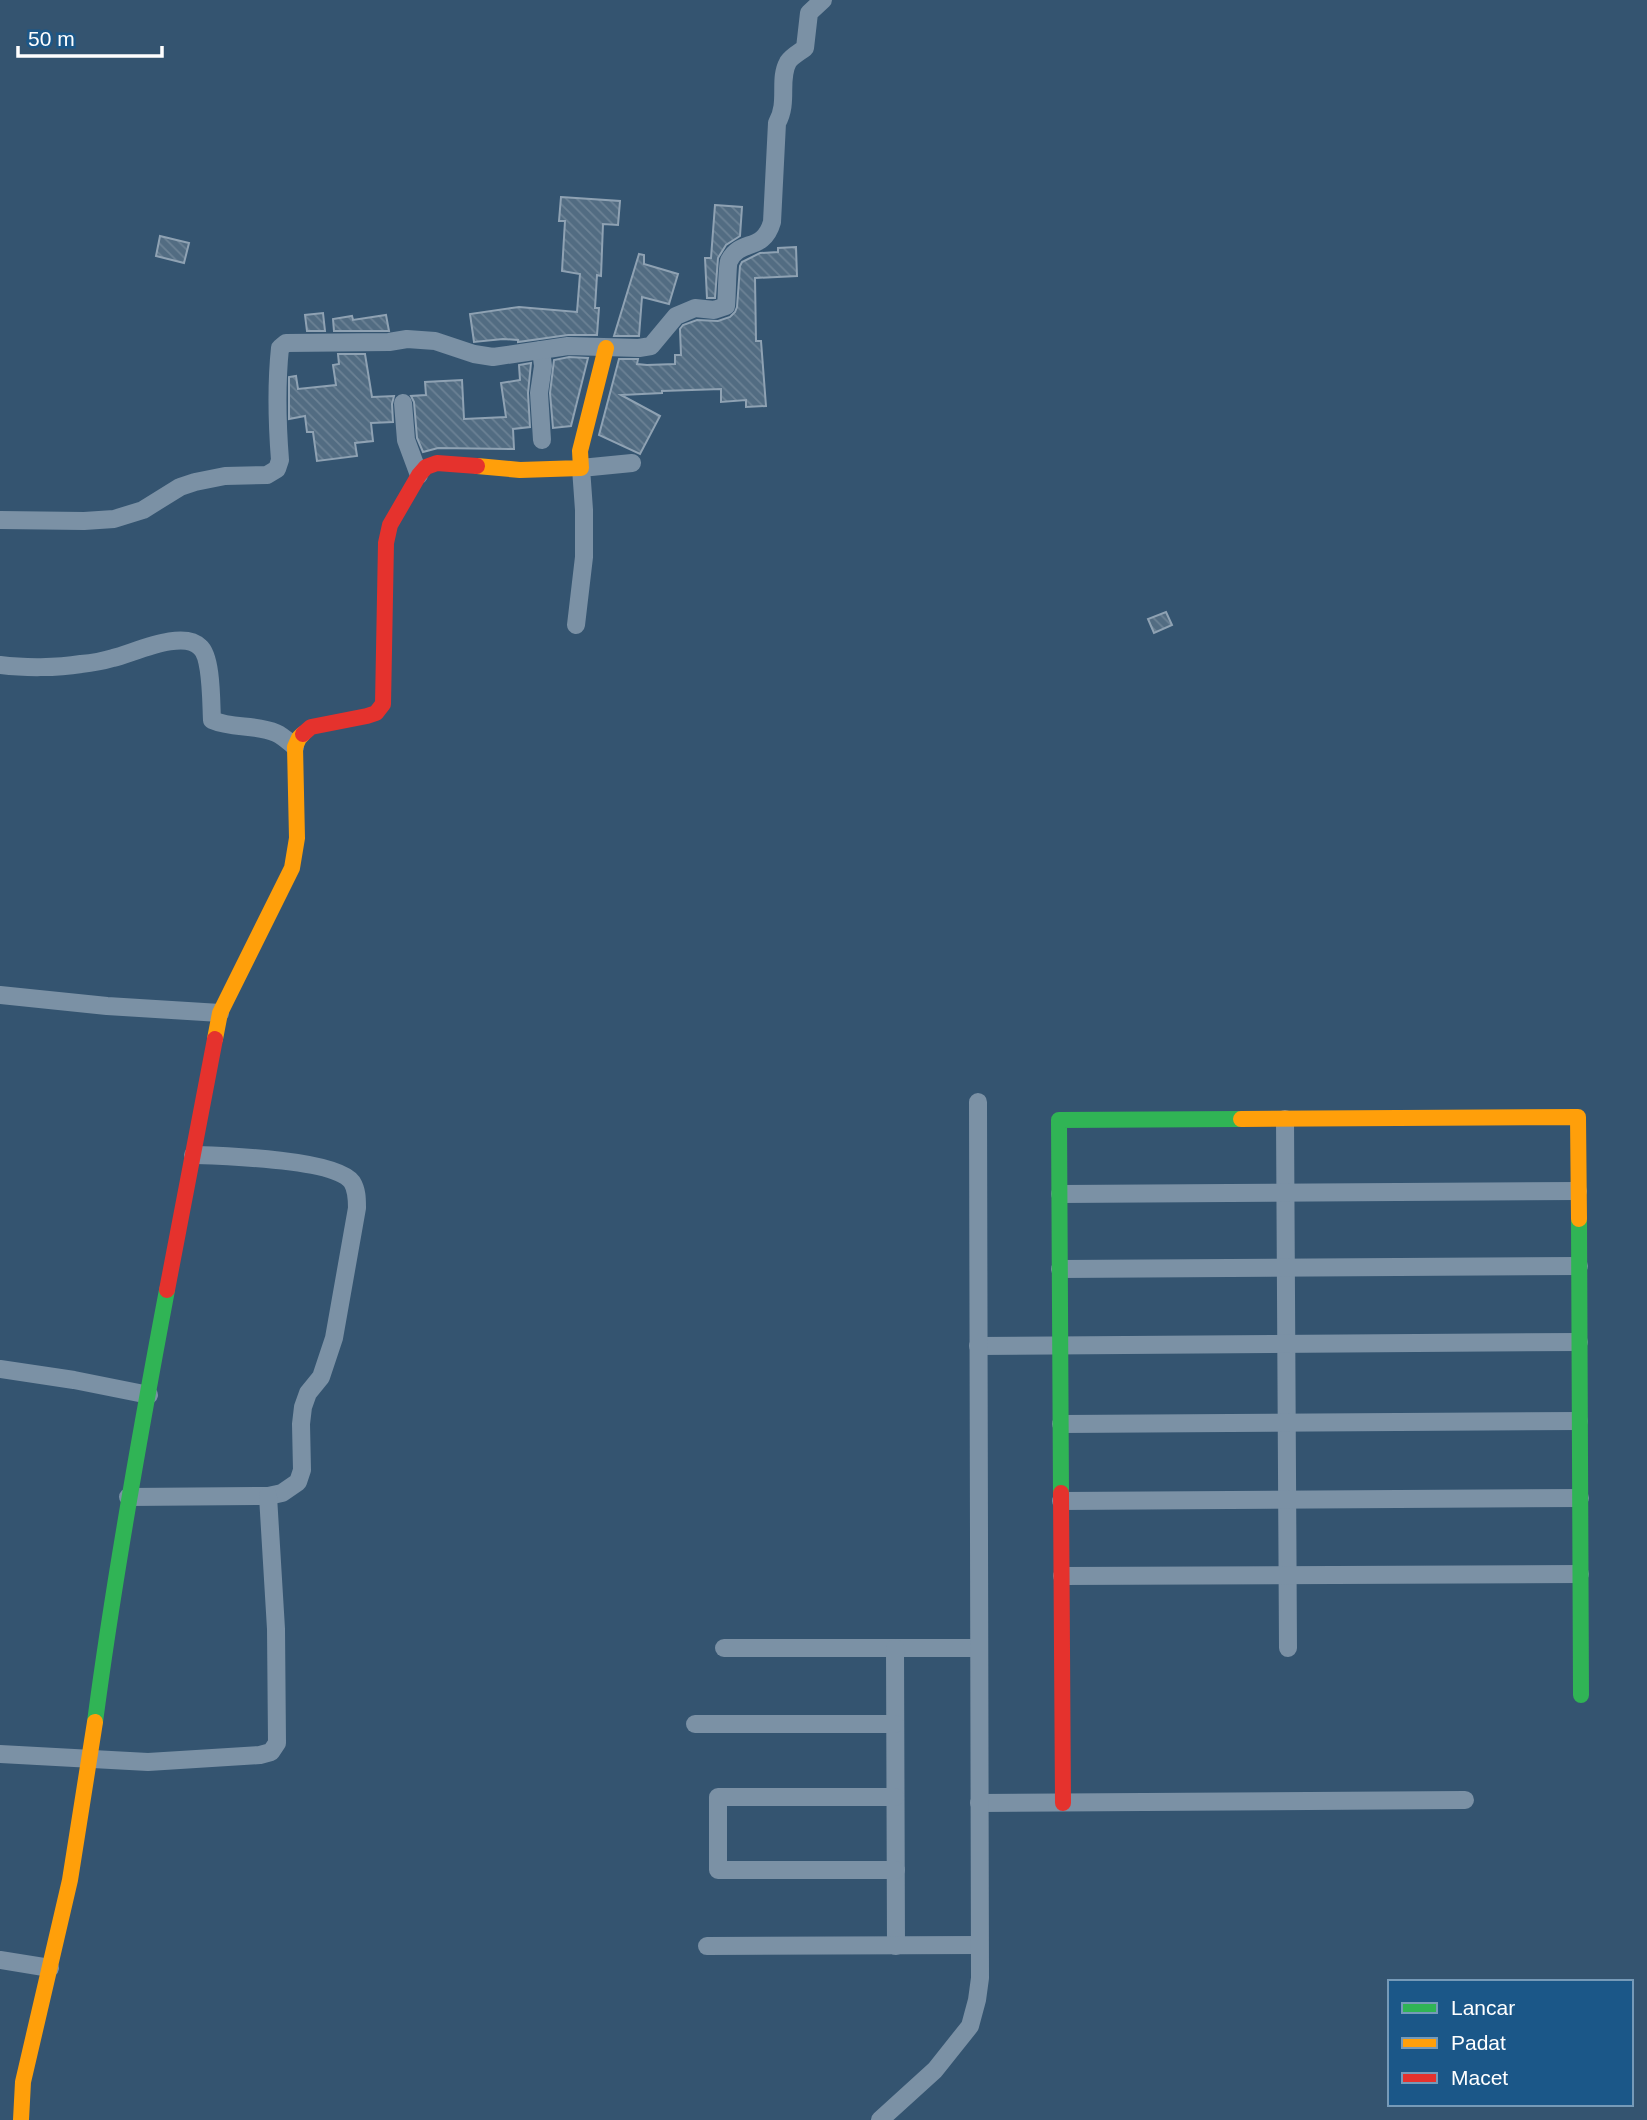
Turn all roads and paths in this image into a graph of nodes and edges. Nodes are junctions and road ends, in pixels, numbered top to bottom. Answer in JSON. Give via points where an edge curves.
{"nodes":[{"id":1,"x":823,"y":0,"type":"edge"},
{"id":2,"x":606,"y":348,"type":"junction"},
{"id":3,"x":541,"y":350,"type":"junction"},
{"id":4,"x":403,"y":403,"type":"dead end"},
{"id":5,"x":542,"y":440,"type":"dead end"},
{"id":6,"x":632,"y":463,"type":"dead end"},
{"id":7,"x":581,"y":468,"type":"junction"},
{"id":8,"x":419,"y":475,"type":"junction"},
{"id":9,"x":0,"y":520,"type":"edge"},
{"id":10,"x":576,"y":625,"type":"dead end"},
{"id":11,"x":0,"y":665,"type":"edge"},
{"id":12,"x":295,"y":747,"type":"junction"},
{"id":13,"x":0,"y":995,"type":"edge"},
{"id":14,"x":220,"y":1013,"type":"junction"},
{"id":15,"x":978,"y":1102,"type":"dead end"},
{"id":16,"x":1285,"y":1119,"type":"junction"},
{"id":17,"x":193,"y":1155,"type":"junction"},
{"id":18,"x":1578,"y":1191,"type":"junction"},
{"id":19,"x":1285,"y":1193,"type":"junction"},
{"id":20,"x":1060,"y":1194,"type":"junction"},
{"id":21,"x":1579,"y":1266,"type":"junction"},
{"id":22,"x":1286,"y":1268,"type":"junction"},
{"id":23,"x":1060,"y":1269,"type":"junction"},
{"id":24,"x":1579,"y":1342,"type":"junction"},
{"id":25,"x":1286,"y":1344,"type":"junction"},
{"id":26,"x":1061,"y":1345,"type":"junction"},
{"id":27,"x":978,"y":1346,"type":"junction"},
{"id":28,"x":0,"y":1369,"type":"edge"},
{"id":29,"x":149,"y":1395,"type":"junction"},
{"id":30,"x":1579,"y":1421,"type":"junction"},
{"id":31,"x":1286,"y":1423,"type":"junction"},
{"id":32,"x":1061,"y":1424,"type":"junction"},
{"id":33,"x":268,"y":1496,"type":"junction"},
{"id":34,"x":128,"y":1497,"type":"junction"},
{"id":35,"x":1580,"y":1498,"type":"junction"},
{"id":36,"x":1287,"y":1500,"type":"junction"},
{"id":37,"x":1061,"y":1501,"type":"junction"},
{"id":38,"x":1580,"y":1574,"type":"junction"},
{"id":39,"x":1287,"y":1575,"type":"junction"},
{"id":40,"x":1062,"y":1576,"type":"junction"},
{"id":41,"x":724,"y":1648,"type":"dead end"},
{"id":42,"x":895,"y":1648,"type":"junction"},
{"id":43,"x":978,"y":1648,"type":"junction"},
{"id":44,"x":1288,"y":1648,"type":"dead end"},
{"id":45,"x":1581,"y":1695,"type":"dead end"},
{"id":46,"x":695,"y":1724,"type":"dead end"},
{"id":47,"x":895,"y":1724,"type":"junction"},
{"id":48,"x":0,"y":1754,"type":"edge"},
{"id":49,"x":90,"y":1758,"type":"junction"},
{"id":50,"x":895,"y":1797,"type":"junction"},
{"id":51,"x":1465,"y":1800,"type":"dead end"},
{"id":52,"x":979,"y":1803,"type":"junction"},
{"id":53,"x":1063,"y":1803,"type":"junction"},
{"id":54,"x":896,"y":1870,"type":"junction"},
{"id":55,"x":979,"y":1945,"type":"junction"},
{"id":56,"x":707,"y":1946,"type":"dead end"},
{"id":57,"x":896,"y":1946,"type":"junction"},
{"id":58,"x":0,"y":1960,"type":"edge"},
{"id":59,"x":50,"y":1968,"type":"junction"},
{"id":60,"x":21,"y":2120,"type":"edge"},
{"id":61,"x":880,"y":2120,"type":"edge"}],
"edges":[{"from":1,"to":2,"type":"street","via":[[808,13],[805,48],[786,66],[769,233],[737,250],[728,264],[726,306],[695,308],[676,316],[651,346]]},
{"from":2,"to":3,"type":"street"},
{"from":2,"to":7,"type":"street","via":[[580,451]]},
{"from":3,"to":5,"type":"street"},
{"from":3,"to":9,"type":"street","via":[[493,357],[435,341],[286,343],[280,348],[277,374],[280,460],[267,475],[195,482],[143,510],[114,519]]},
{"from":4,"to":8,"type":"street","via":[[407,440]]},
{"from":6,"to":7,"type":"street"},
{"from":7,"to":8,"type":"street","via":[[520,470],[436,463]]},
{"from":7,"to":10,"type":"street","via":[[584,557]]},
{"from":8,"to":12,"type":"street","via":[[386,542],[383,704],[376,713],[311,727]]},
{"from":11,"to":12,"type":"street","via":[[78,665],[190,640],[206,655],[212,720],[262,728]]},
{"from":12,"to":14,"type":"street","via":[[297,838],[292,868]]},
{"from":13,"to":14,"type":"street"},
{"from":14,"to":17,"type":"street"},
{"from":15,"to":27,"type":"street"},
{"from":16,"to":18,"type":"street","via":[[1578,1117]]},
{"from":16,"to":19,"type":"street"},
{"from":16,"to":20,"type":"street","via":[[1059,1120]]},
{"from":17,"to":29,"type":"street"},
{"from":17,"to":33,"type":"street","via":[[300,1163],[334,1171],[351,1180],[357,1194],[334,1338],[321,1377],[303,1407],[302,1470],[298,1482]]},
{"from":18,"to":19,"type":"street"},
{"from":18,"to":21,"type":"street"},
{"from":19,"to":20,"type":"street"},
{"from":19,"to":22,"type":"street"},
{"from":20,"to":23,"type":"street"},
{"from":21,"to":22,"type":"street"},
{"from":21,"to":24,"type":"street"},
{"from":22,"to":23,"type":"street"},
{"from":22,"to":25,"type":"street"},
{"from":23,"to":26,"type":"street"},
{"from":24,"to":25,"type":"street"},
{"from":24,"to":30,"type":"street"},
{"from":25,"to":26,"type":"street"},
{"from":25,"to":31,"type":"street"},
{"from":26,"to":27,"type":"street"},
{"from":26,"to":32,"type":"street"},
{"from":27,"to":43,"type":"street"},
{"from":28,"to":29,"type":"street"},
{"from":29,"to":34,"type":"street"},
{"from":30,"to":31,"type":"street"},
{"from":30,"to":35,"type":"street"},
{"from":31,"to":32,"type":"street"},
{"from":31,"to":36,"type":"street"},
{"from":32,"to":37,"type":"street"},
{"from":33,"to":34,"type":"street"},
{"from":33,"to":49,"type":"street","via":[[276,1654],[277,1742],[271,1752],[161,1762]]},
{"from":34,"to":49,"type":"street"},
{"from":35,"to":36,"type":"street"},
{"from":35,"to":38,"type":"street"},
{"from":36,"to":37,"type":"street"},
{"from":36,"to":39,"type":"street"},
{"from":37,"to":40,"type":"street"},
{"from":38,"to":39,"type":"street"},
{"from":38,"to":45,"type":"street"},
{"from":39,"to":40,"type":"street"},
{"from":39,"to":44,"type":"street"},
{"from":40,"to":53,"type":"street"},
{"from":41,"to":42,"type":"street"},
{"from":42,"to":43,"type":"street"},
{"from":42,"to":47,"type":"street"},
{"from":43,"to":52,"type":"street"},
{"from":46,"to":47,"type":"street"},
{"from":47,"to":50,"type":"street"},
{"from":48,"to":49,"type":"street"},
{"from":49,"to":59,"type":"street","via":[[71,1881]]},
{"from":50,"to":54,"type":"street"},
{"from":50,"to":54,"type":"street","via":[[718,1797],[718,1870]]},
{"from":51,"to":53,"type":"street"},
{"from":52,"to":53,"type":"street"},
{"from":52,"to":55,"type":"street"},
{"from":54,"to":57,"type":"street"},
{"from":55,"to":57,"type":"street"},
{"from":55,"to":61,"type":"street","via":[[980,1978],[970,2026],[935,2070]]},
{"from":56,"to":57,"type":"street"},
{"from":58,"to":59,"type":"street"},
{"from":59,"to":60,"type":"street","via":[[23,2082]]}]}
